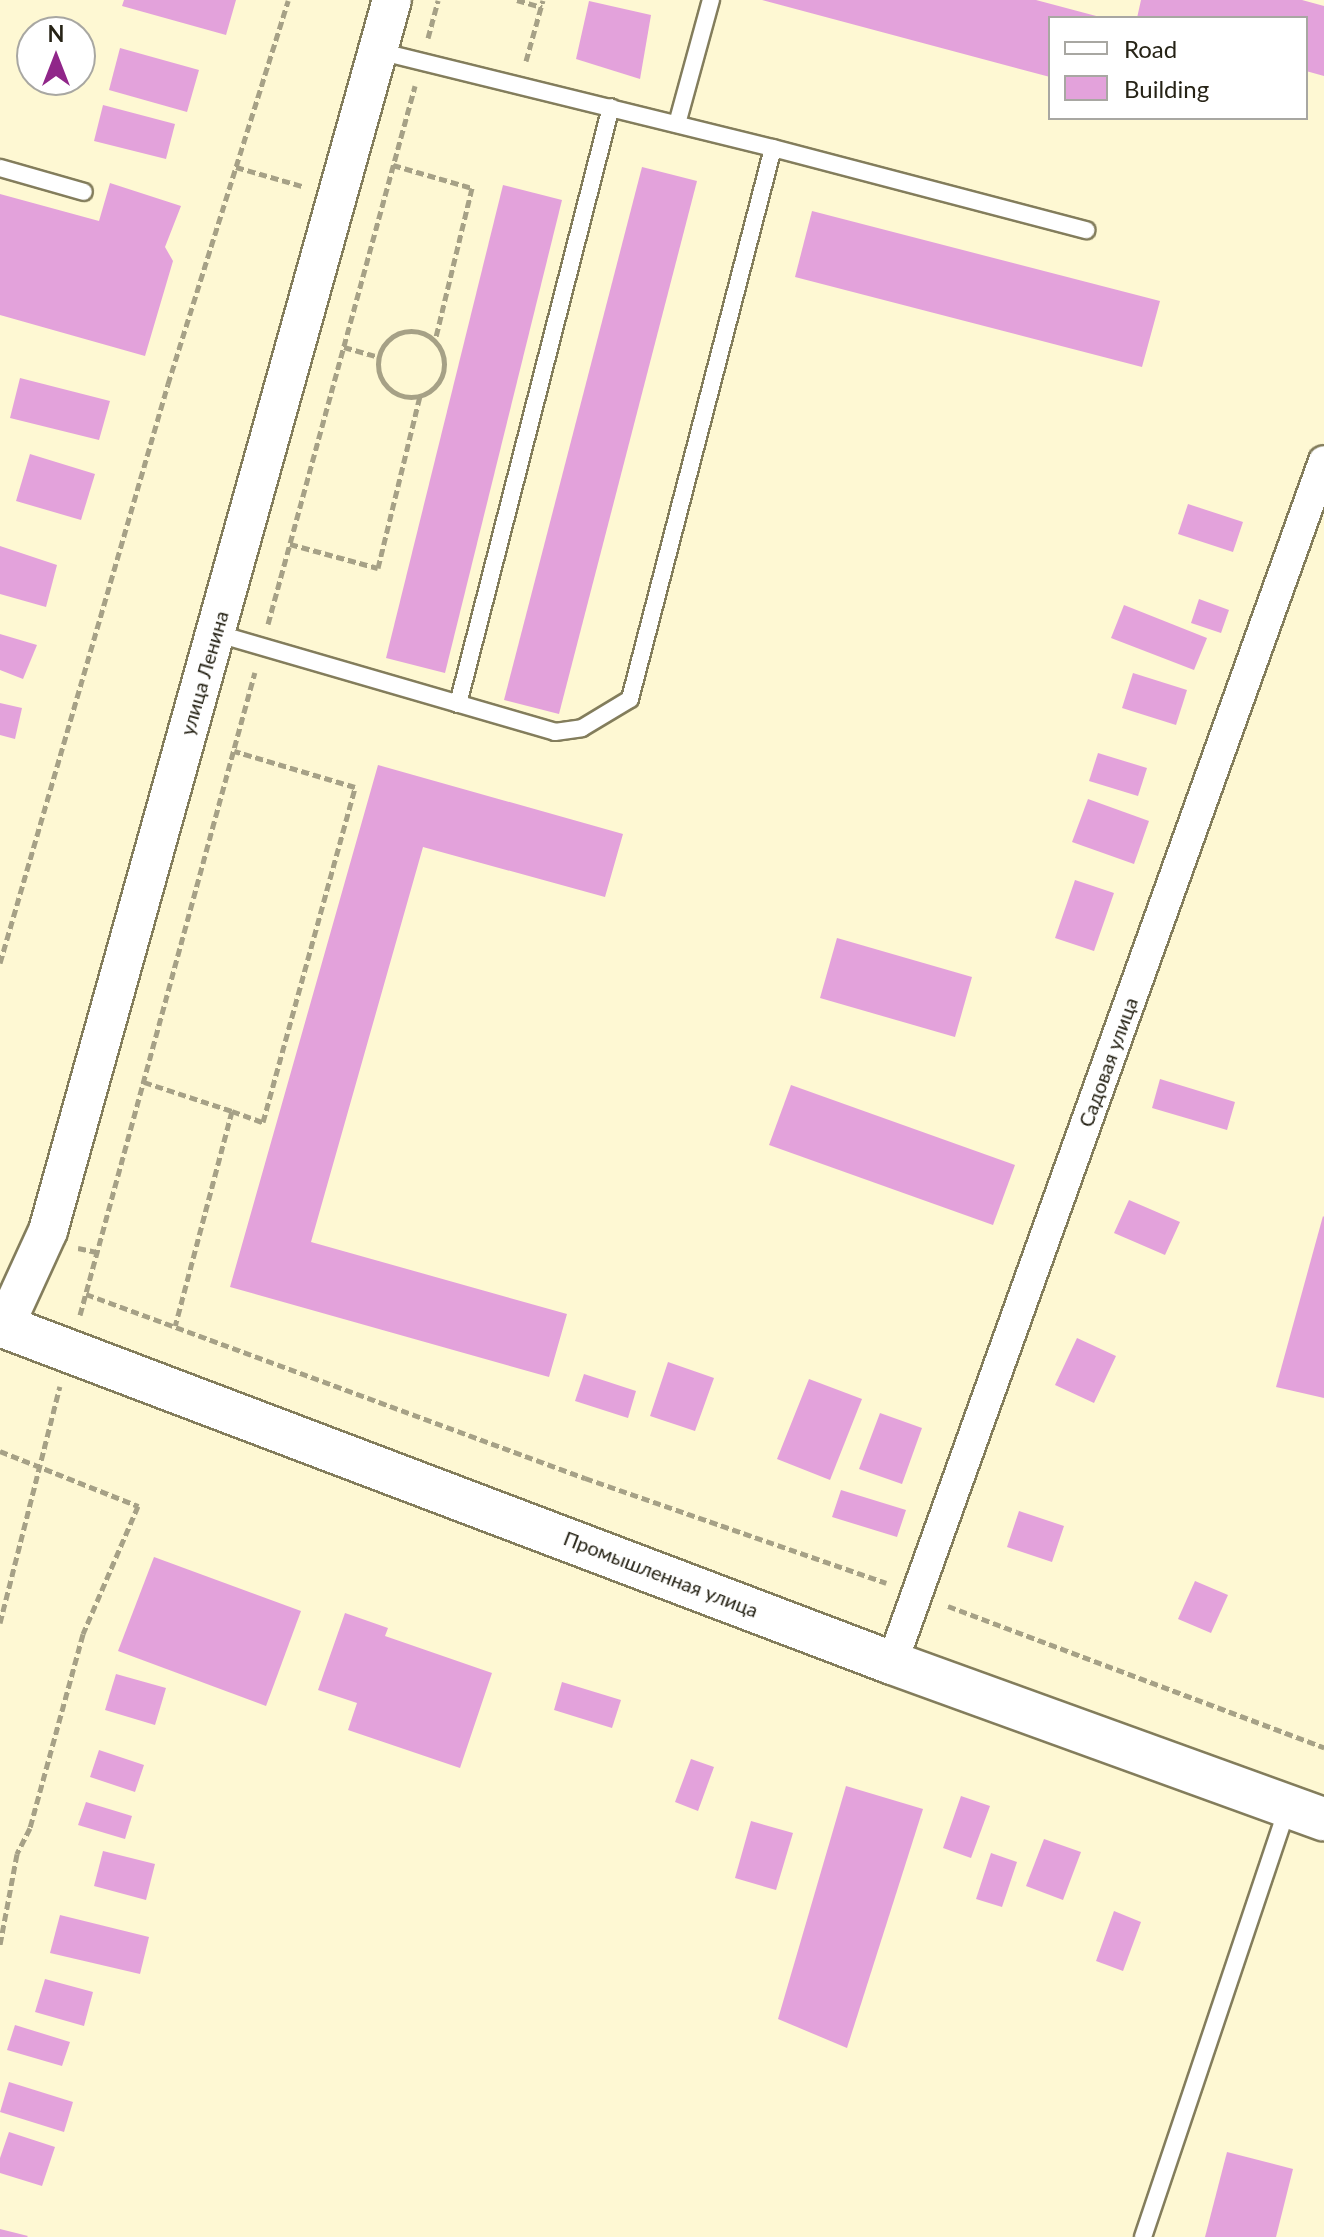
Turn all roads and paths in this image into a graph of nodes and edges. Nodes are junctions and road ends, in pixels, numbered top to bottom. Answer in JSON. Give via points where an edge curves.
{"nodes":[{"id":1,"x":288,"y":0,"type":"edge"},
{"id":2,"x":392,"y":0,"type":"edge"},
{"id":3,"x":438,"y":0,"type":"edge"},
{"id":4,"x":517,"y":0,"type":"edge"},
{"id":5,"x":711,"y":0,"type":"edge"},
{"id":6,"x":542,"y":3,"type":"edge"},
{"id":7,"x":378,"y":51,"type":"junction"},
{"id":8,"x":421,"y":62,"type":"junction"},
{"id":9,"x":520,"y":85,"type":"junction"},
{"id":10,"x":611,"y":107,"type":"junction"},
{"id":11,"x":677,"y":124,"type":"junction"},
{"id":12,"x":773,"y":148,"type":"junction"},
{"id":13,"x":393,"y":165,"type":"junction"},
{"id":14,"x":0,"y":168,"type":"edge"},
{"id":15,"x":84,"y":192,"type":"dead end"},
{"id":16,"x":1086,"y":230,"type":"dead end"},
{"id":17,"x":435,"y":341,"type":"junction"},
{"id":18,"x":344,"y":347,"type":"junction"},
{"id":19,"x":379,"y":357,"type":"junction"},
{"id":20,"x":420,"y":396,"type":"junction"},
{"id":21,"x":1324,"y":461,"type":"edge"},
{"id":22,"x":290,"y":544,"type":"junction"},
{"id":23,"x":215,"y":633,"type":"junction"},
{"id":24,"x":262,"y":648,"type":"junction"},
{"id":25,"x":458,"y":704,"type":"junction"},
{"id":26,"x":234,"y":751,"type":"junction"},
{"id":27,"x":0,"y":963,"type":"edge"},
{"id":28,"x":143,"y":1082,"type":"junction"},
{"id":29,"x":232,"y":1111,"type":"junction"},
{"id":30,"x":86,"y":1294,"type":"junction"},
{"id":31,"x":175,"y":1326,"type":"junction"},
{"id":32,"x":1,"y":1331,"type":"edge"},
{"id":33,"x":70,"y":1353,"type":"junction"},
{"id":34,"x":0,"y":1451,"type":"edge"},
{"id":35,"x":39,"y":1466,"type":"junction"},
{"id":36,"x":917,"y":1594,"type":"junction"},
{"id":37,"x":0,"y":1623,"type":"edge"},
{"id":38,"x":892,"y":1663,"type":"junction"},
{"id":39,"x":1324,"y":1747,"type":"edge"},
{"id":40,"x":1306,"y":1812,"type":"edge"},
{"id":41,"x":0,"y":1945,"type":"edge"},
{"id":42,"x":1143,"y":2237,"type":"edge"}],
"edges":[{"from":1,"to":27,"type":"path","via":[[168,384]]},
{"from":2,"to":7,"type":"street","name":"улица Ленина"},
{"from":3,"to":8,"type":"path"},
{"from":4,"to":6,"type":"path"},
{"from":5,"to":11,"type":"lane"},
{"from":6,"to":9,"type":"path"},
{"from":7,"to":8,"type":"lane"},
{"from":7,"to":23,"type":"street","name":"улица Ленина"},
{"from":8,"to":9,"type":"lane"},
{"from":8,"to":13,"type":"path"},
{"from":9,"to":10,"type":"lane"},
{"from":10,"to":11,"type":"lane"},
{"from":10,"to":25,"type":"lane"},
{"from":11,"to":12,"type":"lane"},
{"from":12,"to":16,"type":"lane"},
{"from":12,"to":25,"type":"lane","via":[[630,699],[582,728],[555,732]]},
{"from":13,"to":17,"type":"path","via":[[472,188]]},
{"from":13,"to":18,"type":"path"},
{"from":14,"to":15,"type":"lane"},
{"from":17,"to":19,"type":"path","via":[[422,332],[406,331],[392,336]]},
{"from":17,"to":20,"type":"path","via":[[443,355],[443,372],[435,387]]},
{"from":18,"to":19,"type":"path"},
{"from":18,"to":22,"type":"path"},
{"from":19,"to":20,"type":"path","via":[[381,378],[391,390]]},
{"from":20,"to":22,"type":"path","via":[[378,568]]},
{"from":21,"to":36,"type":"street","name":"Садовая улица"},
{"from":22,"to":24,"type":"path"},
{"from":23,"to":24,"type":"lane"},
{"from":23,"to":32,"type":"street","name":"улица Ленина","via":[[48,1231]]},
{"from":24,"to":25,"type":"lane"},
{"from":24,"to":26,"type":"path"},
{"from":26,"to":28,"type":"path"},
{"from":26,"to":29,"type":"path","via":[[355,787],[263,1122]]},
{"from":28,"to":29,"type":"path"},
{"from":28,"to":30,"type":"path"},
{"from":29,"to":31,"type":"path"},
{"from":30,"to":31,"type":"path"},
{"from":30,"to":33,"type":"path"},
{"from":31,"to":36,"type":"path"},
{"from":32,"to":33,"type":"main road","name":"Промышленная улица"},
{"from":33,"to":35,"type":"path"},
{"from":33,"to":38,"type":"main road","name":"Промышленная улица"},
{"from":34,"to":35,"type":"path"},
{"from":35,"to":37,"type":"path"},
{"from":35,"to":41,"type":"path","via":[[138,1506],[83,1634],[30,1828],[17,1854]]},
{"from":36,"to":38,"type":"street","name":"Садовая улица"},
{"from":36,"to":39,"type":"path"},
{"from":38,"to":40,"type":"main road","name":"Промышленная улица"},
{"from":40,"to":42,"type":"lane"}]}
